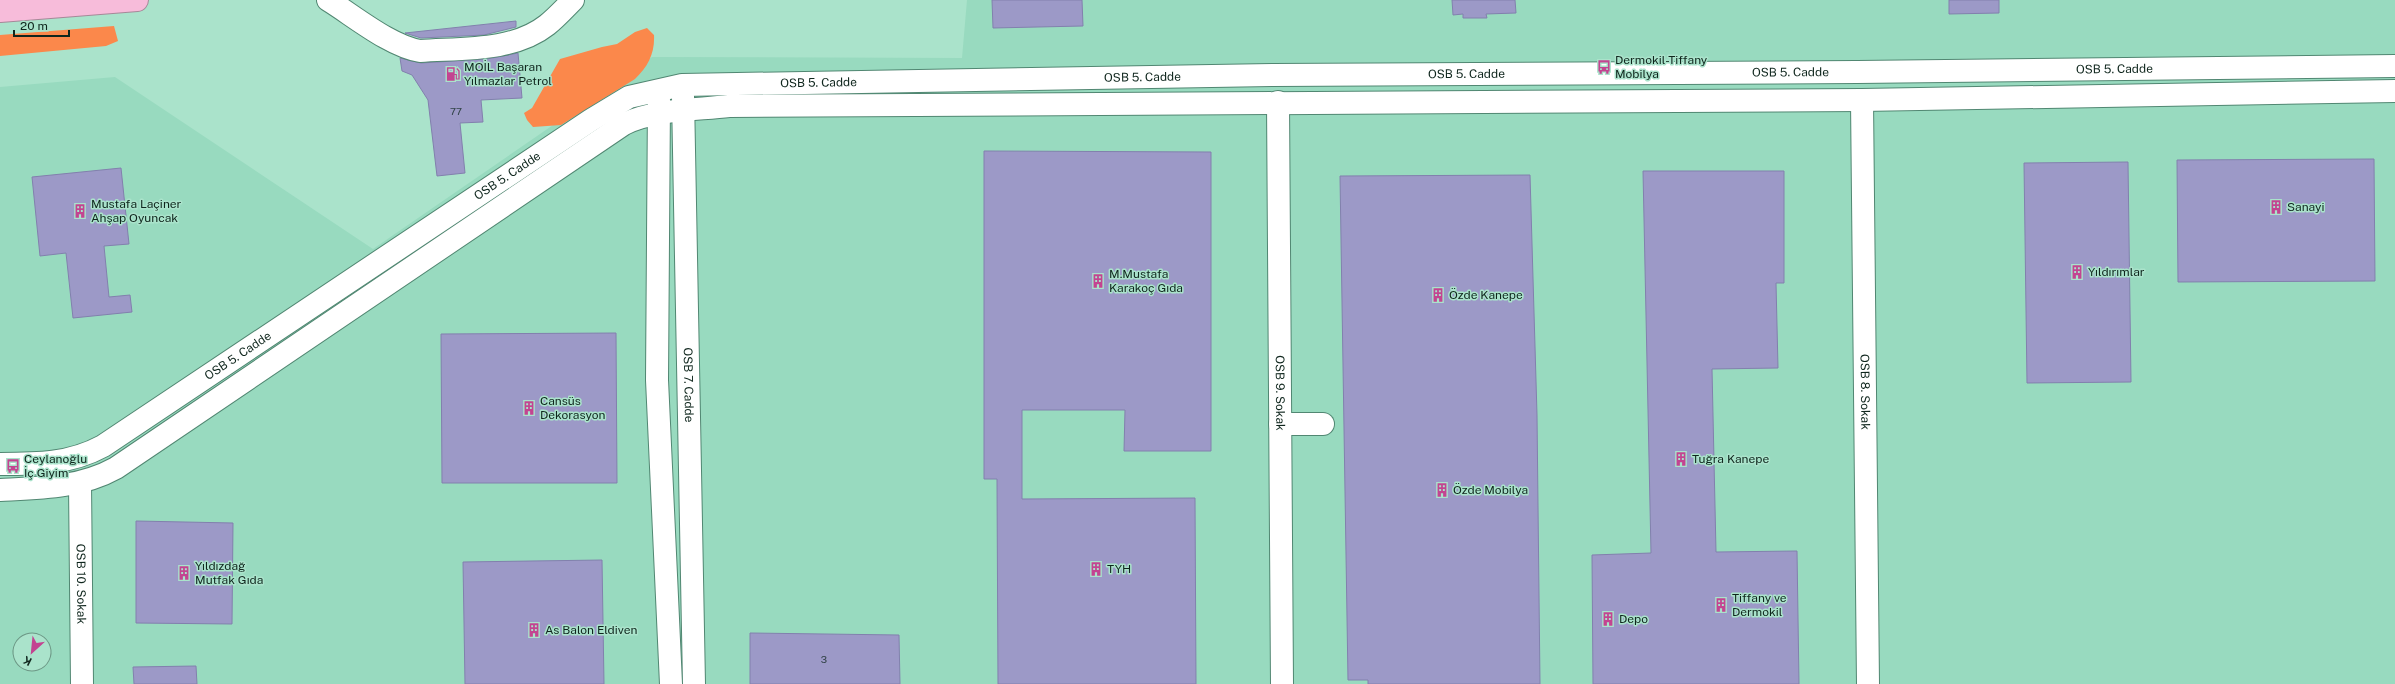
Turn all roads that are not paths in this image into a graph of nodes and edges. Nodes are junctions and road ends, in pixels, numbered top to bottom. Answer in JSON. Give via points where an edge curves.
{"nodes":[{"id":1,"x":137,"y":0,"type":"edge"},
{"id":2,"x":328,"y":0,"type":"edge"},
{"id":3,"x":573,"y":0,"type":"edge"},
{"id":4,"x":0,"y":11,"type":"edge"},
{"id":5,"x":2395,"y":66,"type":"edge"},
{"id":6,"x":682,"y":85,"type":"junction"},
{"id":7,"x":658,"y":89,"type":"junction"},
{"id":8,"x":2395,"y":91,"type":"edge"},
{"id":9,"x":1862,"y":100,"type":"junction"},
{"id":10,"x":1278,"y":102,"type":"junction"},
{"id":11,"x":683,"y":111,"type":"junction"},
{"id":12,"x":660,"y":113,"type":"junction"},
{"id":13,"x":1280,"y":424,"type":"junction"},
{"id":14,"x":1323,"y":424,"type":"dead end"},
{"id":15,"x":0,"y":464,"type":"edge"},
{"id":16,"x":80,"y":483,"type":"junction"},
{"id":17,"x":0,"y":490,"type":"edge"},
{"id":18,"x":82,"y":684,"type":"edge"},
{"id":19,"x":671,"y":684,"type":"edge"},
{"id":20,"x":694,"y":684,"type":"edge"},
{"id":21,"x":1282,"y":684,"type":"edge"},
{"id":22,"x":1868,"y":684,"type":"edge"}],
"edges":[{"from":1,"to":4,"type":"highway"},
{"from":2,"to":3,"type":"street","via":[[398,44],[420,51],[504,44],[531,35],[546,26]]},
{"from":5,"to":6,"type":"street","name":"OSB 5. Cadde","via":[[1274,75]]},
{"from":6,"to":7,"type":"street","name":"OSB 5. Cadde"},
{"from":6,"to":11,"type":"street","name":"OSB 7. Cadde"},
{"from":7,"to":12,"type":"street"},
{"from":7,"to":15,"type":"street","name":"OSB 5. Cadde","via":[[629,97],[590,120],[89,454],[61,462]]},
{"from":8,"to":9,"type":"street"},
{"from":9,"to":10,"type":"street"},
{"from":9,"to":22,"type":"street","name":"OSB 8. Sokak"},
{"from":10,"to":11,"type":"street","via":[[729,106]]},
{"from":10,"to":13,"type":"street","name":"OSB 9. Sokak"},
{"from":11,"to":12,"type":"street"},
{"from":11,"to":20,"type":"street","name":"OSB 7. Cadde"},
{"from":12,"to":16,"type":"street","via":[[624,124],[116,468]]},
{"from":12,"to":19,"type":"street","via":[[657,380]]},
{"from":13,"to":14,"type":"street"},
{"from":13,"to":21,"type":"street","name":"OSB 9. Sokak"},
{"from":16,"to":17,"type":"street","via":[[48,488]]},
{"from":16,"to":18,"type":"street","name":"OSB 10. Sokak"}]}
